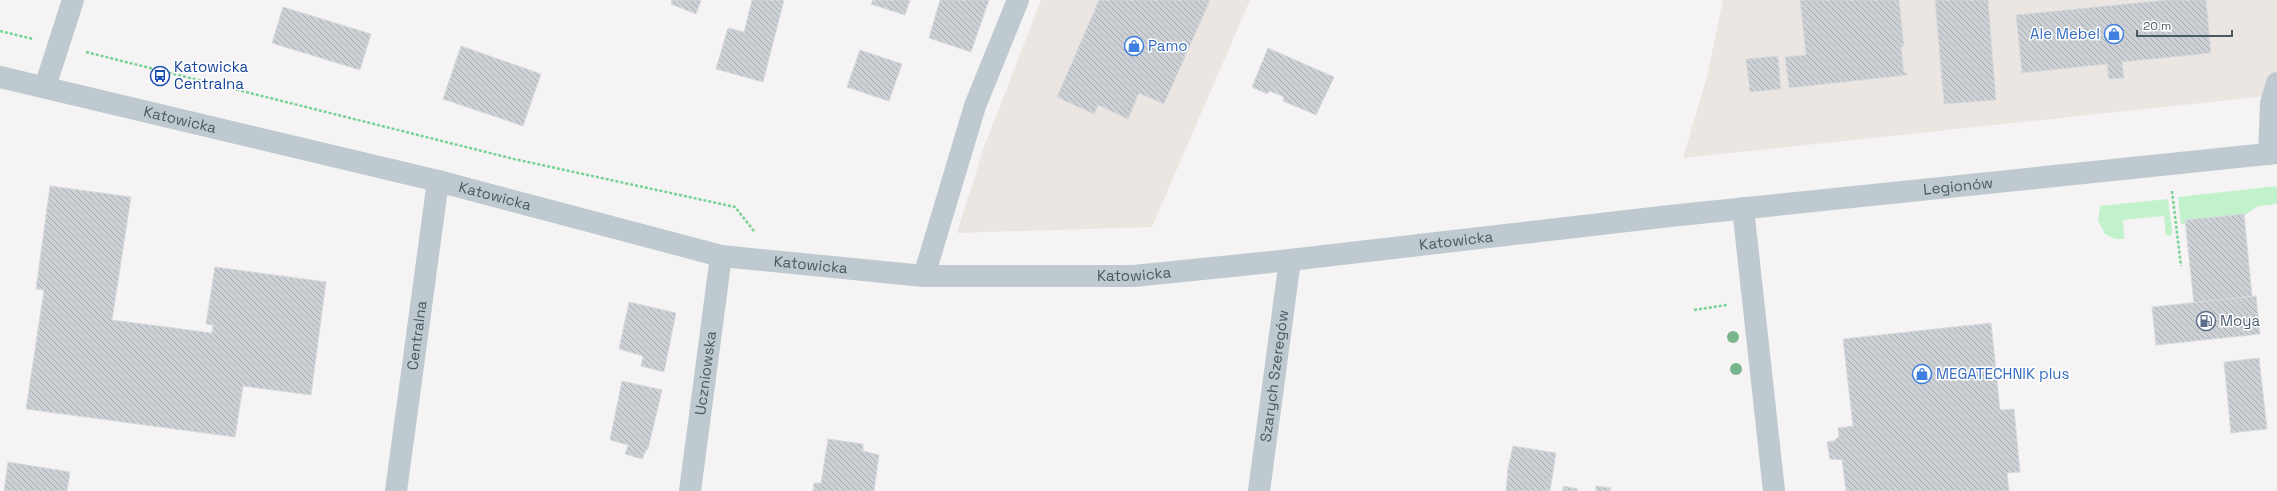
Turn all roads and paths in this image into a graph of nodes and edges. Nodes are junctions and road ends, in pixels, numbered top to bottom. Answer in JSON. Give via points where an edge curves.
{"nodes":[{"id":1,"x":73,"y":0,"type":"edge"},
{"id":2,"x":1018,"y":0,"type":"edge"},
{"id":3,"x":0,"y":31,"type":"edge"},
{"id":4,"x":58,"y":45,"type":"junction"},
{"id":5,"x":0,"y":77,"type":"edge"},
{"id":6,"x":2277,"y":83,"type":"edge"},
{"id":7,"x":44,"y":87,"type":"junction"},
{"id":8,"x":2273,"y":153,"type":"edge"},
{"id":9,"x":438,"y":181,"type":"junction"},
{"id":10,"x":2172,"y":189,"type":"dead end"},
{"id":11,"x":1743,"y":208,"type":"junction"},
{"id":12,"x":1640,"y":219,"type":"joint"},
{"id":13,"x":756,"y":234,"type":"dead end"},
{"id":14,"x":721,"y":256,"type":"junction"},
{"id":15,"x":1290,"y":260,"type":"junction"},
{"id":16,"x":2181,"y":266,"type":"dead end"},
{"id":17,"x":924,"y":276,"type":"junction"},
{"id":18,"x":1725,"y":305,"type":"dead end"},
{"id":19,"x":1694,"y":310,"type":"dead end"},
{"id":20,"x":396,"y":491,"type":"edge"},
{"id":21,"x":690,"y":491,"type":"edge"},
{"id":22,"x":1259,"y":491,"type":"edge"},
{"id":23,"x":1774,"y":491,"type":"edge"}],
"edges":[{"from":1,"to":4,"type":"street"},
{"from":2,"to":17,"type":"street","via":[[976,106]]},
{"from":3,"to":4,"type":"path"},
{"from":4,"to":7,"type":"street"},
{"from":4,"to":13,"type":"path","via":[[514,159],[734,207]]},
{"from":5,"to":7,"type":"street","name":"Katowicka"},
{"from":6,"to":8,"type":"street","via":[[2271,104]]},
{"from":7,"to":9,"type":"street","name":"Katowicka"},
{"from":8,"to":11,"type":"street","name":"Legionów"},
{"from":9,"to":14,"type":"street","name":"Katowicka"},
{"from":9,"to":20,"type":"street","name":"Centralna"},
{"from":10,"to":16,"type":"path"},
{"from":11,"to":12,"type":"street","name":"Legionów"},
{"from":11,"to":23,"type":"street"},
{"from":12,"to":15,"type":"street","name":"Katowicka"},
{"from":14,"to":17,"type":"street","name":"Katowicka"},
{"from":14,"to":21,"type":"street","name":"Uczniowska"},
{"from":15,"to":17,"type":"street","name":"Katowicka","via":[[1134,276]]},
{"from":15,"to":22,"type":"street","name":"Szarych Szeregów"},
{"from":18,"to":19,"type":"path"}]}
